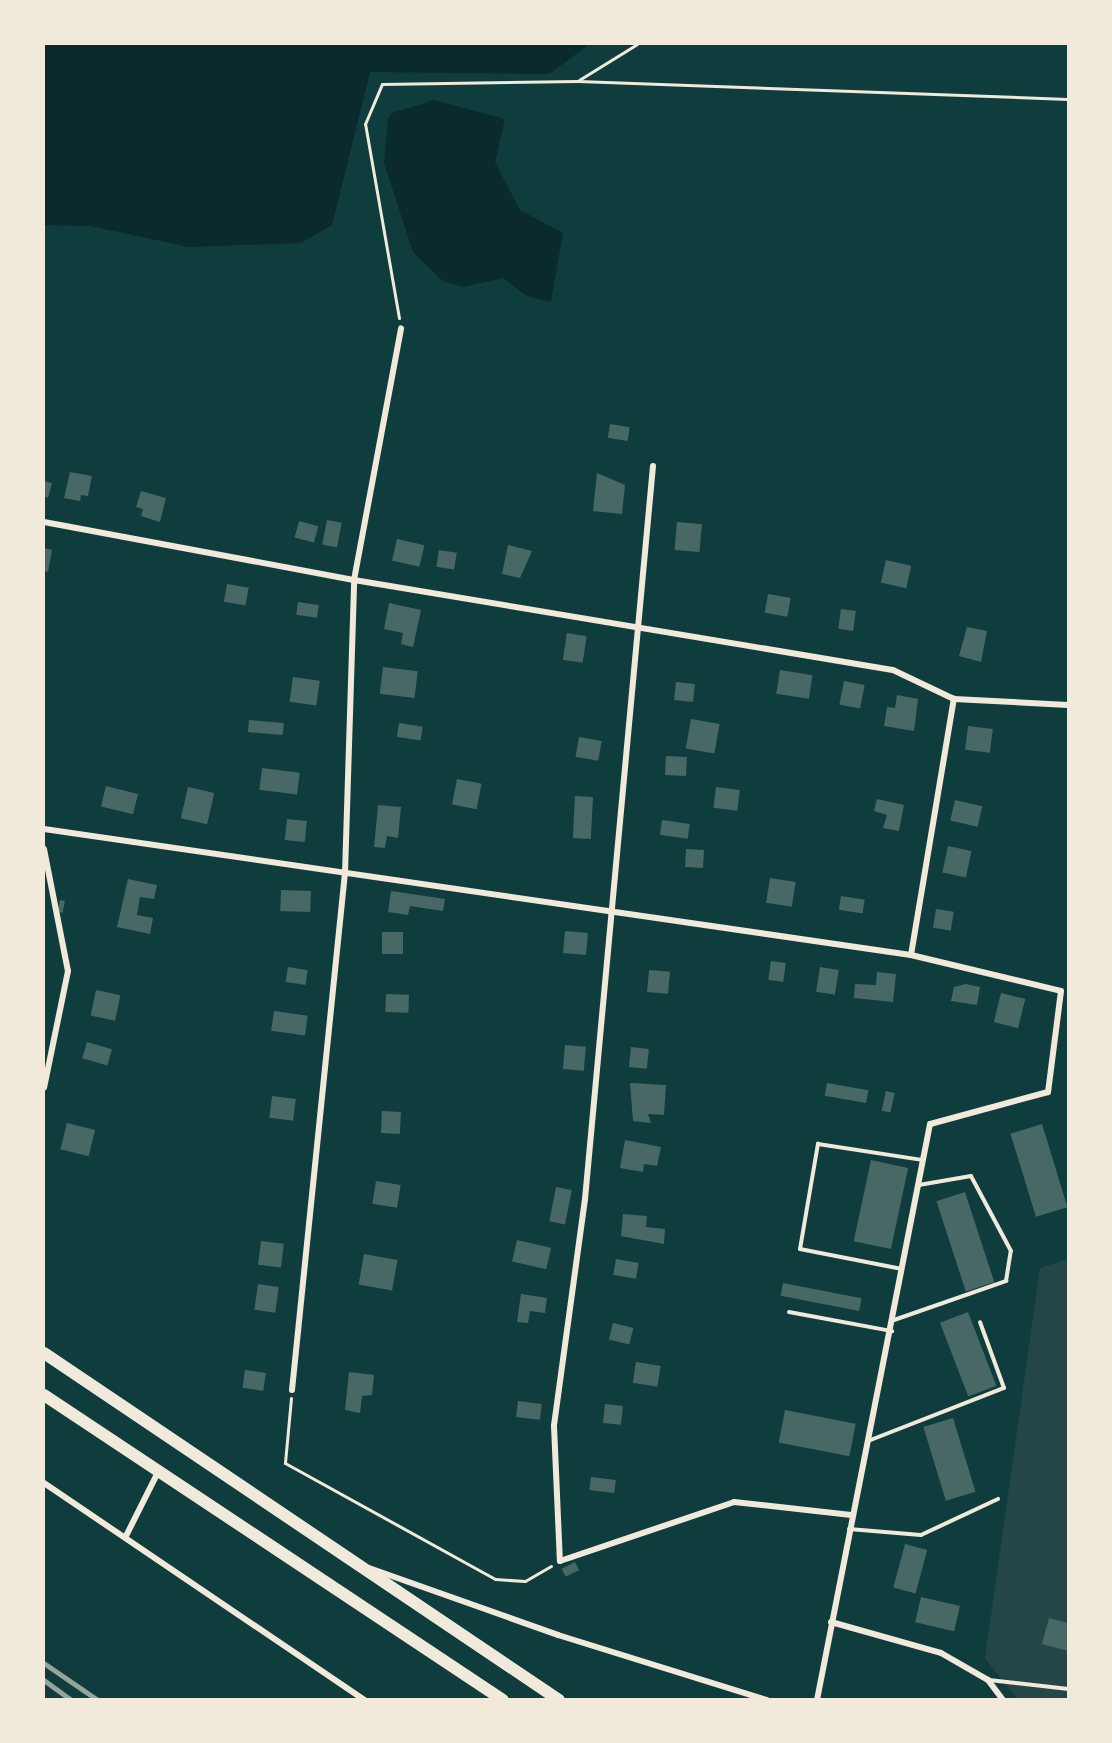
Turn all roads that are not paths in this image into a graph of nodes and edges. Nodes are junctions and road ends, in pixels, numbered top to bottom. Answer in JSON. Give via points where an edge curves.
{"nodes":[{"id":1,"x":401,"y":328,"type":"road end"},
{"id":2,"x":653,"y":466,"type":"dead end"},
{"id":3,"x":44,"y":522,"type":"edge"},
{"id":4,"x":354,"y":580,"type":"junction"},
{"id":5,"x":637,"y":623,"type":"junction"},
{"id":6,"x":954,"y":699,"type":"junction"},
{"id":7,"x":1068,"y":705,"type":"edge"},
{"id":8,"x":44,"y":829,"type":"edge"},
{"id":9,"x":44,"y":849,"type":"edge"},
{"id":10,"x":345,"y":873,"type":"junction"},
{"id":11,"x":611,"y":910,"type":"junction"},
{"id":12,"x":911,"y":955,"type":"junction"},
{"id":13,"x":44,"y":1088,"type":"edge"},
{"id":14,"x":923,"y":1160,"type":"junction"},
{"id":15,"x":919,"y":1185,"type":"junction"},
{"id":16,"x":903,"y":1269,"type":"junction"},
{"id":17,"x":789,"y":1312,"type":"dead end"},
{"id":18,"x":894,"y":1320,"type":"junction"},
{"id":19,"x":980,"y":1322,"type":"dead end"},
{"id":20,"x":892,"y":1331,"type":"junction"},
{"id":21,"x":44,"y":1353,"type":"edge"},
{"id":22,"x":292,"y":1390,"type":"road end"},
{"id":23,"x":44,"y":1395,"type":"edge"},
{"id":24,"x":868,"y":1441,"type":"junction"},
{"id":25,"x":159,"y":1470,"type":"junction"},
{"id":26,"x":44,"y":1483,"type":"edge"},
{"id":27,"x":998,"y":1499,"type":"dead end"},
{"id":28,"x":851,"y":1515,"type":"junction"},
{"id":29,"x":849,"y":1529,"type":"junction"},
{"id":30,"x":126,"y":1536,"type":"junction"},
{"id":31,"x":359,"y":1564,"type":"junction"},
{"id":32,"x":831,"y":1622,"type":"junction"},
{"id":33,"x":988,"y":1680,"type":"junction"},
{"id":34,"x":1068,"y":1689,"type":"edge"},
{"id":35,"x":365,"y":1700,"type":"edge"},
{"id":36,"x":503,"y":1700,"type":"edge"},
{"id":37,"x":559,"y":1700,"type":"edge"},
{"id":38,"x":767,"y":1700,"type":"edge"},
{"id":39,"x":817,"y":1700,"type":"edge"},
{"id":40,"x":1003,"y":1700,"type":"edge"}],
"edges":[{"from":1,"to":4,"type":"street"},
{"from":2,"to":5,"type":"street"},
{"from":3,"to":4,"type":"street"},
{"from":4,"to":5,"type":"street"},
{"from":4,"to":10,"type":"street"},
{"from":5,"to":6,"type":"street","via":[[893,670]]},
{"from":5,"to":11,"type":"street"},
{"from":6,"to":7,"type":"street"},
{"from":6,"to":12,"type":"street"},
{"from":8,"to":10,"type":"street"},
{"from":9,"to":13,"type":"street","via":[[68,971]]},
{"from":10,"to":11,"type":"street"},
{"from":10,"to":22,"type":"street"},
{"from":11,"to":12,"type":"street"},
{"from":11,"to":28,"type":"street","via":[[585,1198],[554,1426],[560,1561],[734,1502]]},
{"from":12,"to":14,"type":"street","via":[[1061,991],[1048,1092],[930,1124]]},
{"from":14,"to":15,"type":"street"},
{"from":14,"to":16,"type":"lane","via":[[818,1143],[800,1249]]},
{"from":15,"to":16,"type":"street"},
{"from":15,"to":18,"type":"lane","via":[[970,1176],[1011,1251],[1006,1281]]},
{"from":16,"to":18,"type":"street"},
{"from":17,"to":20,"type":"lane"},
{"from":18,"to":20,"type":"street"},
{"from":19,"to":24,"type":"lane","via":[[1004,1388]]},
{"from":20,"to":24,"type":"street"},
{"from":21,"to":31,"type":"main road"},
{"from":23,"to":25,"type":"main road"},
{"from":24,"to":28,"type":"street"},
{"from":25,"to":30,"type":"street"},
{"from":25,"to":36,"type":"main road"},
{"from":26,"to":30,"type":"street"},
{"from":27,"to":29,"type":"lane","via":[[921,1535]]},
{"from":28,"to":29,"type":"street"},
{"from":29,"to":32,"type":"street"},
{"from":30,"to":35,"type":"street"},
{"from":31,"to":37,"type":"main road"},
{"from":31,"to":38,"type":"street","via":[[558,1635]]},
{"from":32,"to":33,"type":"street","via":[[941,1653]]},
{"from":32,"to":39,"type":"street"},
{"from":33,"to":34,"type":"lane"},
{"from":33,"to":40,"type":"street"}]}
